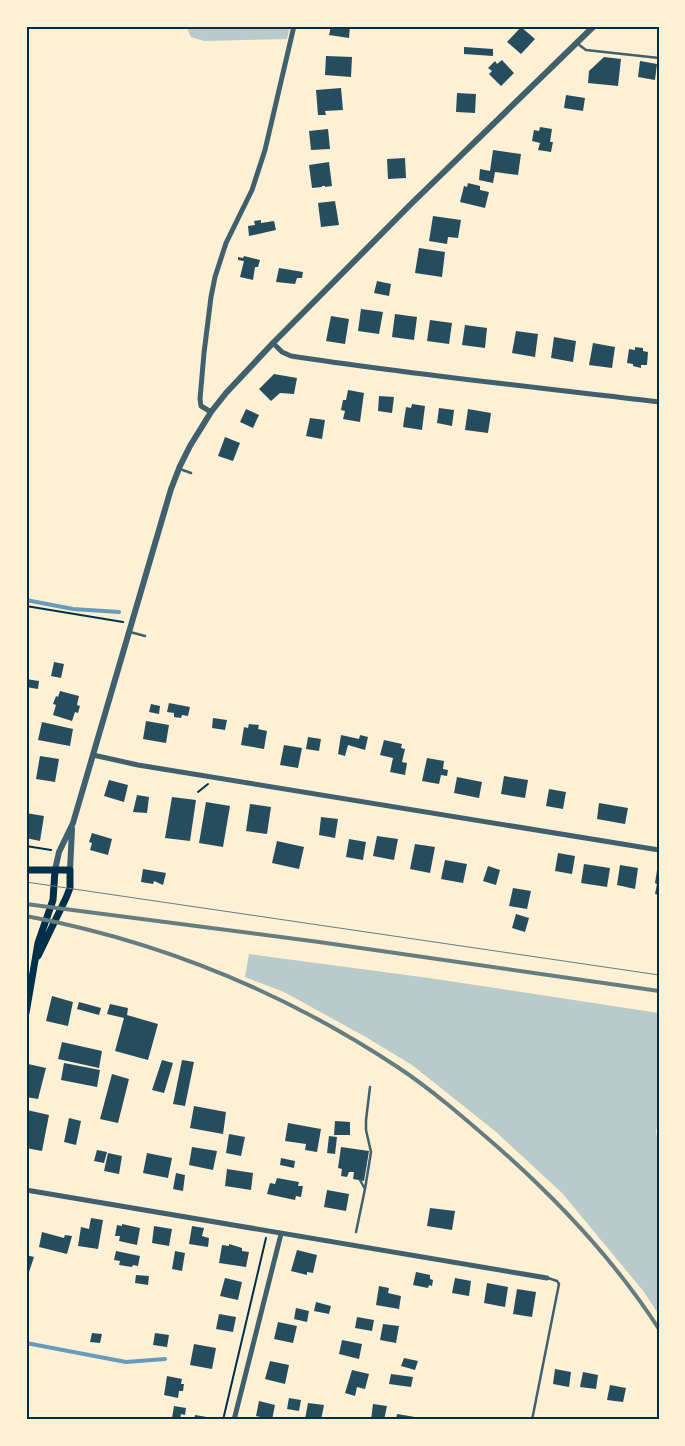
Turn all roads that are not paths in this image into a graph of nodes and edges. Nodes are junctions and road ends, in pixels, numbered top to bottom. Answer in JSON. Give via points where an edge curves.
{"nodes":[{"id":1,"x":294,"y":26,"type":"edge"},
{"id":2,"x":594,"y":26,"type":"edge"},
{"id":3,"x":577,"y":43,"type":"junction"},
{"id":4,"x":659,"y":58,"type":"edge"},
{"id":5,"x":273,"y":343,"type":"junction"},
{"id":6,"x":659,"y":402,"type":"edge"},
{"id":7,"x":211,"y":412,"type":"junction"},
{"id":8,"x":179,"y":469,"type":"junction"},
{"id":9,"x":191,"y":473,"type":"dead end"},
{"id":10,"x":130,"y":632,"type":"junction"},
{"id":11,"x":145,"y":636,"type":"dead end"},
{"id":12,"x":93,"y":755,"type":"junction"},
{"id":13,"x":73,"y":822,"type":"junction"},
{"id":14,"x":659,"y":850,"type":"edge"},
{"id":15,"x":26,"y":870,"type":"edge"},
{"id":16,"x":55,"y":870,"type":"junction"},
{"id":17,"x":70,"y":870,"type":"junction"},
{"id":18,"x":35,"y":963,"type":"junction"},
{"id":19,"x":26,"y":1012,"type":"edge"},
{"id":20,"x":370,"y":1087,"type":"dead end"},
{"id":21,"x":360,"y":1180,"type":"dead end"},
{"id":22,"x":26,"y":1190,"type":"edge"},
{"id":23,"x":365,"y":1190,"type":"junction"},
{"id":24,"x":356,"y":1232,"type":"dead end"},
{"id":25,"x":281,"y":1234,"type":"junction"},
{"id":26,"x":547,"y":1278,"type":"joint"},
{"id":27,"x":234,"y":1420,"type":"edge"},
{"id":28,"x":532,"y":1420,"type":"edge"}],
"edges":[{"from":1,"to":7,"type":"street","via":[[260,166],[226,242],[211,297],[200,399],[201,406]]},
{"from":2,"to":3,"type":"street"},
{"from":3,"to":4,"type":"lane","via":[[586,50]]},
{"from":3,"to":5,"type":"street"},
{"from":5,"to":6,"type":"street","via":[[291,356]]},
{"from":5,"to":7,"type":"street"},
{"from":7,"to":8,"type":"street"},
{"from":8,"to":9,"type":"lane"},
{"from":8,"to":10,"type":"street"},
{"from":10,"to":11,"type":"lane"},
{"from":10,"to":12,"type":"street"},
{"from":12,"to":13,"type":"street"},
{"from":12,"to":14,"type":"street"},
{"from":13,"to":16,"type":"street","via":[[59,852]]},
{"from":13,"to":17,"type":"street"},
{"from":15,"to":16,"type":"main road"},
{"from":16,"to":17,"type":"main road"},
{"from":16,"to":18,"type":"main road","via":[[53,900],[38,943]]},
{"from":17,"to":18,"type":"main road","via":[[70,888]]},
{"from":18,"to":19,"type":"main road"},
{"from":20,"to":23,"type":"lane","via":[[366,1130],[371,1152]]},
{"from":21,"to":23,"type":"lane"},
{"from":22,"to":25,"type":"street"},
{"from":23,"to":24,"type":"lane"},
{"from":25,"to":26,"type":"street"},
{"from":25,"to":27,"type":"street"},
{"from":26,"to":28,"type":"lane","via":[[559,1284]]}]}
